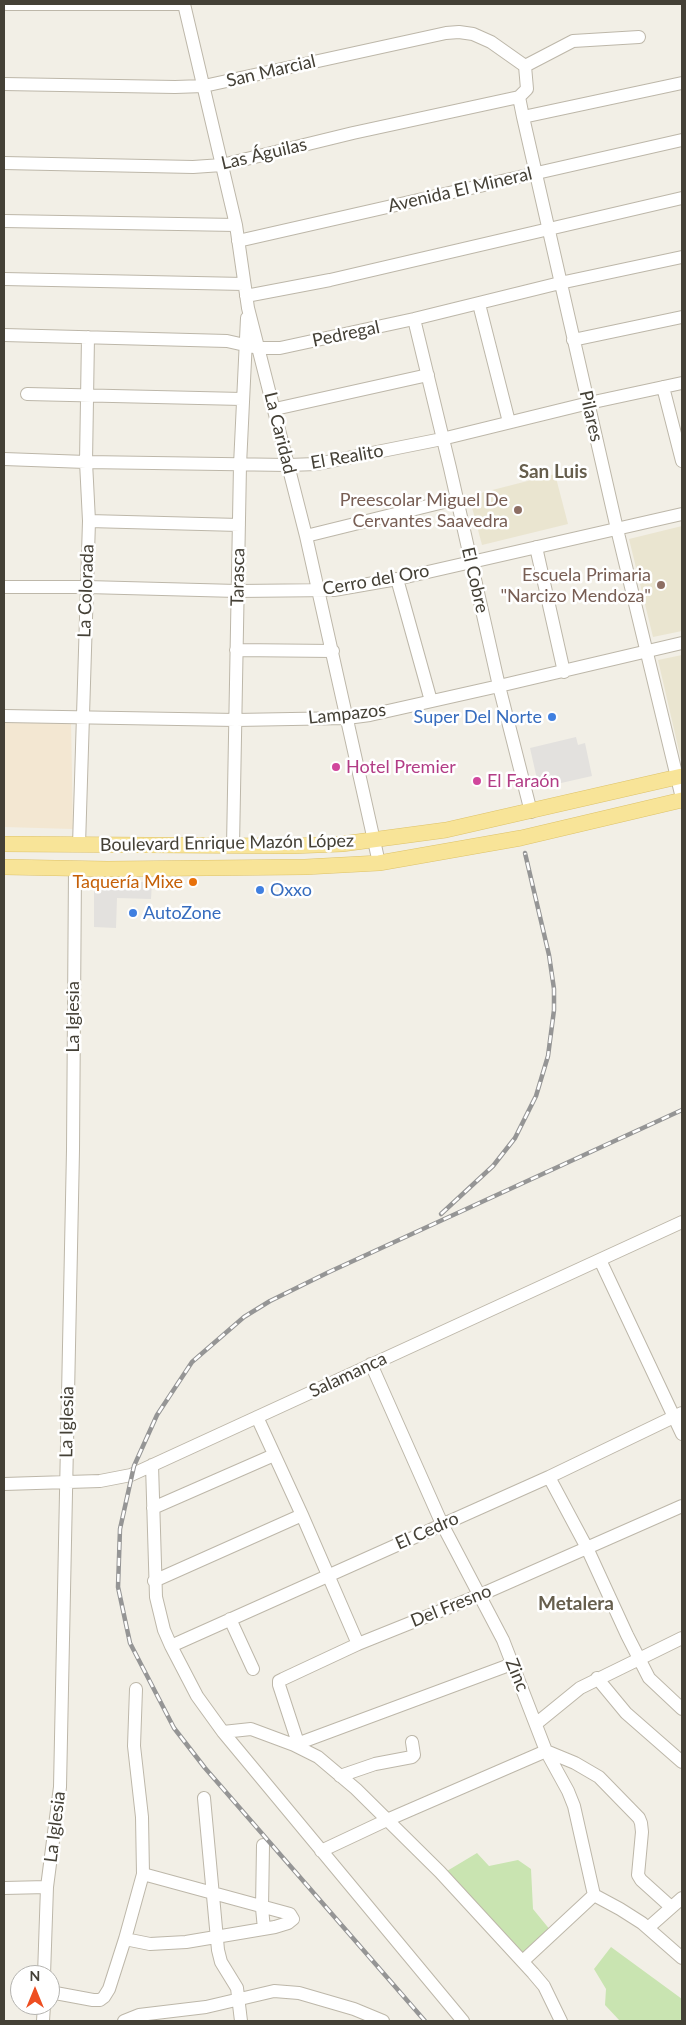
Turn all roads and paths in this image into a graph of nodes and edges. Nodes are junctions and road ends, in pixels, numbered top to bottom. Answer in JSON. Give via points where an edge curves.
{"nodes":[{"id":1,"x":6,"y":4,"type":"edge"},
{"id":2,"x":179,"y":4,"type":"edge"},
{"id":3,"x":184,"y":4,"type":"edge"},
{"id":4,"x":639,"y":37,"type":"dead end"},
{"id":5,"x":526,"y":66,"type":"junction"},
{"id":6,"x":682,"y":83,"type":"edge"},
{"id":7,"x":4,"y":84,"type":"edge"},
{"id":8,"x":204,"y":86,"type":"junction"},
{"id":9,"x":518,"y":97,"type":"junction"},
{"id":10,"x":523,"y":117,"type":"junction"},
{"id":11,"x":682,"y":140,"type":"edge"},
{"id":12,"x":4,"y":163,"type":"edge"},
{"id":13,"x":222,"y":165,"type":"junction"},
{"id":14,"x":535,"y":173,"type":"junction"},
{"id":15,"x":682,"y":198,"type":"edge"},
{"id":16,"x":4,"y":221,"type":"edge"},
{"id":17,"x":236,"y":226,"type":"junction"},
{"id":18,"x":548,"y":229,"type":"junction"},
{"id":19,"x":238,"y":242,"type":"junction"},
{"id":20,"x":682,"y":257,"type":"edge"},
{"id":21,"x":4,"y":279,"type":"edge"},
{"id":22,"x":560,"y":283,"type":"junction"},
{"id":23,"x":246,"y":296,"type":"junction"},
{"id":24,"x":479,"y":304,"type":"junction"},
{"id":25,"x":682,"y":316,"type":"edge"},
{"id":26,"x":414,"y":319,"type":"junction"},
{"id":27,"x":4,"y":335,"type":"edge"},
{"id":28,"x":88,"y":337,"type":"junction"},
{"id":29,"x":573,"y":340,"type":"junction"},
{"id":30,"x":245,"y":345,"type":"junction"},
{"id":31,"x":258,"y":348,"type":"junction"},
{"id":32,"x":428,"y":375,"type":"junction"},
{"id":33,"x":682,"y":383,"type":"edge"},
{"id":34,"x":663,"y":387,"type":"junction"},
{"id":35,"x":27,"y":394,"type":"dead end"},
{"id":36,"x":88,"y":395,"type":"junction"},
{"id":37,"x":242,"y":399,"type":"junction"},
{"id":38,"x":589,"y":403,"type":"junction"},
{"id":39,"x":275,"y":410,"type":"junction"},
{"id":40,"x":509,"y":422,"type":"junction"},
{"id":41,"x":442,"y":439,"type":"junction"},
{"id":42,"x":4,"y":459,"type":"edge"},
{"id":43,"x":682,"y":461,"type":"edge"},
{"id":44,"x":86,"y":462,"type":"junction"},
{"id":45,"x":240,"y":465,"type":"junction"},
{"id":46,"x":288,"y":465,"type":"junction"},
{"id":47,"x":456,"y":499,"type":"junction"},
{"id":48,"x":682,"y":514,"type":"edge"},
{"id":49,"x":89,"y":521,"type":"junction"},
{"id":50,"x":239,"y":526,"type":"junction"},
{"id":51,"x":617,"y":529,"type":"junction"},
{"id":52,"x":306,"y":536,"type":"junction"},
{"id":53,"x":536,"y":548,"type":"junction"},
{"id":54,"x":470,"y":562,"type":"junction"},
{"id":55,"x":398,"y":579,"type":"junction"},
{"id":56,"x":4,"y":587,"type":"edge"},
{"id":57,"x":87,"y":587,"type":"junction"},
{"id":58,"x":237,"y":591,"type":"junction"},
{"id":59,"x":318,"y":591,"type":"junction"},
{"id":60,"x":682,"y":643,"type":"edge"},
{"id":61,"x":236,"y":650,"type":"junction"},
{"id":62,"x":332,"y":651,"type":"junction"},
{"id":63,"x":646,"y":651,"type":"junction"},
{"id":64,"x":564,"y":672,"type":"junction"},
{"id":65,"x":499,"y":686,"type":"junction"},
{"id":66,"x":431,"y":701,"type":"junction"},
{"id":67,"x":4,"y":716,"type":"edge"},
{"id":68,"x":82,"y":718,"type":"junction"},
{"id":69,"x":347,"y":718,"type":"junction"},
{"id":70,"x":236,"y":720,"type":"junction"},
{"id":71,"x":680,"y":776,"type":"edge"},
{"id":72,"x":682,"y":799,"type":"edge"},
{"id":73,"x":531,"y":812,"type":"junction"},
{"id":74,"x":374,"y":840,"type":"junction"},
{"id":75,"x":4,"y":844,"type":"edge"},
{"id":76,"x":79,"y":845,"type":"junction"},
{"id":77,"x":234,"y":846,"type":"junction"},
{"id":78,"x":379,"y":863,"type":"junction"},
{"id":79,"x":4,"y":868,"type":"edge"},
{"id":80,"x":75,"y":869,"type":"junction"},
{"id":81,"x":682,"y":1222,"type":"edge"},
{"id":82,"x":600,"y":1260,"type":"junction"},
{"id":83,"x":371,"y":1364,"type":"junction"},
{"id":84,"x":678,"y":1415,"type":"edge"},
{"id":85,"x":257,"y":1417,"type":"junction"},
{"id":86,"x":682,"y":1434,"type":"edge"},
{"id":87,"x":274,"y":1455,"type":"junction"},
{"id":88,"x":152,"y":1465,"type":"junction"},
{"id":89,"x":549,"y":1477,"type":"junction"},
{"id":90,"x":66,"y":1482,"type":"junction"},
{"id":91,"x":4,"y":1484,"type":"edge"},
{"id":92,"x":682,"y":1506,"type":"edge"},
{"id":93,"x":153,"y":1508,"type":"junction"},
{"id":94,"x":302,"y":1515,"type":"junction"},
{"id":95,"x":442,"y":1524,"type":"junction"},
{"id":96,"x":587,"y":1548,"type":"junction"},
{"id":97,"x":328,"y":1575,"type":"junction"},
{"id":98,"x":154,"y":1581,"type":"junction"},
{"id":99,"x":480,"y":1595,"type":"junction"},
{"id":100,"x":230,"y":1619,"type":"junction"},
{"id":101,"x":682,"y":1638,"type":"edge"},
{"id":102,"x":358,"y":1644,"type":"junction"},
{"id":103,"x":171,"y":1646,"type":"junction"},
{"id":104,"x":639,"y":1659,"type":"junction"},
{"id":105,"x":512,"y":1664,"type":"junction"},
{"id":106,"x":253,"y":1669,"type":"dead end"},
{"id":107,"x":597,"y":1678,"type":"junction"},
{"id":108,"x":136,"y":1689,"type":"dead end"},
{"id":109,"x":682,"y":1709,"type":"edge"},
{"id":110,"x":537,"y":1723,"type":"junction"},
{"id":111,"x":223,"y":1732,"type":"junction"},
{"id":112,"x":412,"y":1742,"type":"dead end"},
{"id":113,"x":296,"y":1744,"type":"junction"},
{"id":114,"x":546,"y":1751,"type":"junction"},
{"id":115,"x":682,"y":1762,"type":"edge"},
{"id":116,"x":340,"y":1776,"type":"junction"},
{"id":117,"x":204,"y":1798,"type":"dead end"},
{"id":118,"x":387,"y":1820,"type":"junction"},
{"id":119,"x":263,"y":1845,"type":"dead end"},
{"id":120,"x":321,"y":1852,"type":"junction"},
{"id":121,"x":143,"y":1874,"type":"junction"},
{"id":122,"x":47,"y":1887,"type":"junction"},
{"id":123,"x":4,"y":1888,"type":"edge"},
{"id":124,"x":213,"y":1892,"type":"junction"},
{"id":125,"x":594,"y":1895,"type":"junction"},
{"id":126,"x":682,"y":1898,"type":"edge"},
{"id":127,"x":671,"y":1907,"type":"junction"},
{"id":128,"x":262,"y":1908,"type":"junction"},
{"id":129,"x":264,"y":1928,"type":"junction"},
{"id":130,"x":648,"y":1928,"type":"junction"},
{"id":131,"x":216,"y":1937,"type":"junction"},
{"id":132,"x":125,"y":1939,"type":"junction"},
{"id":133,"x":682,"y":1958,"type":"edge"},
{"id":134,"x":522,"y":1961,"type":"junction"},
{"id":135,"x":44,"y":1965,"type":"edge"},
{"id":136,"x":60,"y":1994,"type":"edge"},
{"id":137,"x":239,"y":2000,"type":"junction"},
{"id":138,"x":155,"y":2017,"type":"edge"},
{"id":139,"x":124,"y":2021,"type":"edge"},
{"id":140,"x":242,"y":2021,"type":"edge"},
{"id":141,"x":384,"y":2021,"type":"edge"},
{"id":142,"x":463,"y":2021,"type":"edge"},
{"id":143,"x":561,"y":2021,"type":"edge"}],
"edges":[{"from":1,"to":2,"type":"street"},
{"from":3,"to":8,"type":"street","name":"La Caridad"},
{"from":4,"to":5,"type":"street","via":[[573,41]]},
{"from":5,"to":8,"type":"street","name":"San Marcial","via":[[491,42],[459,32]]},
{"from":5,"to":9,"type":"street","via":[[527,89]]},
{"from":6,"to":10,"type":"street"},
{"from":7,"to":8,"type":"street","name":"San Marcial"},
{"from":8,"to":13,"type":"street","name":"La Caridad"},
{"from":9,"to":10,"type":"street","name":"Pilares"},
{"from":9,"to":13,"type":"street","name":"Las Águilas"},
{"from":10,"to":14,"type":"street","name":"Pilares"},
{"from":11,"to":14,"type":"street","name":"Avenida El Mineral"},
{"from":12,"to":13,"type":"street","name":"Las Águilas"},
{"from":13,"to":17,"type":"street","name":"La Caridad"},
{"from":14,"to":18,"type":"street","name":"Pilares"},
{"from":14,"to":19,"type":"street","name":"Avenida El Mineral"},
{"from":15,"to":18,"type":"street"},
{"from":16,"to":17,"type":"street"},
{"from":17,"to":19,"type":"street","name":"La Caridad"},
{"from":18,"to":22,"type":"street","name":"Pilares"},
{"from":18,"to":23,"type":"street","via":[[330,280]]},
{"from":19,"to":23,"type":"street","name":"La Caridad"},
{"from":20,"to":22,"type":"street","name":"Pedregal"},
{"from":21,"to":23,"type":"street"},
{"from":22,"to":24,"type":"street","name":"Pedregal"},
{"from":22,"to":29,"type":"street","name":"Pilares"},
{"from":23,"to":30,"type":"street","name":"Tarasca"},
{"from":23,"to":31,"type":"street","name":"La Caridad"},
{"from":24,"to":26,"type":"street","name":"Pedregal"},
{"from":24,"to":40,"type":"street"},
{"from":25,"to":29,"type":"street"},
{"from":26,"to":31,"type":"street","name":"Pedregal","via":[[280,348]]},
{"from":26,"to":32,"type":"street","name":"El Cobre"},
{"from":27,"to":28,"type":"street","name":"Pedregal"},
{"from":28,"to":30,"type":"street","name":"Pedregal"},
{"from":28,"to":36,"type":"street","name":"La Colorada"},
{"from":29,"to":38,"type":"street","name":"Pilares"},
{"from":30,"to":31,"type":"street","name":"Pedregal"},
{"from":30,"to":37,"type":"street","name":"Tarasca"},
{"from":31,"to":39,"type":"street","name":"La Caridad"},
{"from":32,"to":39,"type":"street"},
{"from":32,"to":41,"type":"street","name":"El Cobre"},
{"from":33,"to":34,"type":"street","name":"El Realito"},
{"from":34,"to":38,"type":"street","name":"El Realito"},
{"from":34,"to":43,"type":"street"},
{"from":35,"to":36,"type":"street"},
{"from":36,"to":37,"type":"street"},
{"from":36,"to":44,"type":"street","name":"La Colorada"},
{"from":37,"to":45,"type":"street","name":"Tarasca"},
{"from":38,"to":40,"type":"street","name":"El Realito"},
{"from":38,"to":51,"type":"street","name":"Pilares"},
{"from":39,"to":46,"type":"street","name":"La Caridad"},
{"from":40,"to":41,"type":"street","name":"El Realito"},
{"from":41,"to":46,"type":"street","name":"El Realito","via":[[332,462]]},
{"from":41,"to":47,"type":"street","name":"El Cobre"},
{"from":42,"to":44,"type":"street","name":"El Realito"},
{"from":44,"to":45,"type":"street","name":"El Realito"},
{"from":44,"to":49,"type":"street","name":"La Colorada"},
{"from":45,"to":46,"type":"street","name":"El Realito"},
{"from":45,"to":50,"type":"street","name":"Tarasca"},
{"from":46,"to":52,"type":"street","name":"La Caridad"},
{"from":47,"to":52,"type":"street"},
{"from":47,"to":54,"type":"street","name":"El Cobre"},
{"from":48,"to":51,"type":"street","name":"Cerro del Oro"},
{"from":49,"to":50,"type":"street"},
{"from":49,"to":57,"type":"street","name":"La Colorada"},
{"from":50,"to":58,"type":"street","name":"Tarasca"},
{"from":51,"to":53,"type":"street","name":"Cerro del Oro"},
{"from":51,"to":63,"type":"street","name":"Pilares"},
{"from":52,"to":59,"type":"street","name":"La Caridad"},
{"from":53,"to":54,"type":"street","name":"Cerro del Oro"},
{"from":53,"to":64,"type":"street"},
{"from":54,"to":55,"type":"street","name":"Cerro del Oro"},
{"from":54,"to":65,"type":"street","name":"El Cobre"},
{"from":55,"to":59,"type":"street","name":"Cerro del Oro"},
{"from":55,"to":66,"type":"street"},
{"from":56,"to":57,"type":"street","name":"Cerro del Oro"},
{"from":57,"to":58,"type":"street","name":"Cerro del Oro"},
{"from":57,"to":68,"type":"street","name":"La Colorada"},
{"from":58,"to":59,"type":"street","name":"Cerro del Oro"},
{"from":58,"to":61,"type":"street","name":"Tarasca"},
{"from":59,"to":62,"type":"street","name":"La Caridad"},
{"from":60,"to":63,"type":"street","name":"Lampazos"},
{"from":61,"to":62,"type":"street"},
{"from":61,"to":70,"type":"street","name":"Tarasca"},
{"from":62,"to":69,"type":"street","name":"La Caridad"},
{"from":63,"to":64,"type":"street","name":"Lampazos"},
{"from":63,"to":71,"type":"street","name":"Pilares"},
{"from":64,"to":65,"type":"street","name":"Lampazos"},
{"from":65,"to":66,"type":"street","name":"Lampazos"},
{"from":65,"to":73,"type":"street","name":"El Cobre"},
{"from":66,"to":69,"type":"street","name":"Lampazos"},
{"from":67,"to":68,"type":"street","name":"Lampazos"},
{"from":68,"to":70,"type":"street","name":"Lampazos"},
{"from":68,"to":76,"type":"street","name":"La Colorada"},
{"from":69,"to":70,"type":"street","name":"Lampazos"},
{"from":69,"to":74,"type":"street","name":"La Caridad"},
{"from":70,"to":77,"type":"street","name":"Tarasca"},
{"from":71,"to":72,"type":"street","name":"Pilares"},
{"from":71,"to":73,"type":"main road","name":"Boulevard Enrique Mazón López"},
{"from":72,"to":78,"type":"main road","name":"Boulevard Enrique Mazón López","via":[[512,840]]},
{"from":73,"to":74,"type":"main road","name":"Boulevard Enrique Mazón López","via":[[446,830]]},
{"from":74,"to":77,"type":"main road","name":"Boulevard Enrique Mazón López","via":[[342,844]]},
{"from":74,"to":78,"type":"street","name":"La Caridad"},
{"from":75,"to":76,"type":"main road","name":"Boulevard Enrique Mazón López"},
{"from":76,"to":77,"type":"main road","name":"Boulevard Enrique Mazón López"},
{"from":78,"to":80,"type":"main road","name":"Boulevard Enrique Mazón López","via":[[305,867]]},
{"from":79,"to":80,"type":"main road","name":"Boulevard Enrique Mazón López"},
{"from":80,"to":90,"type":"street","name":"La Iglesia"},
{"from":81,"to":82,"type":"street","name":"Salamanca"},
{"from":82,"to":83,"type":"street","name":"Salamanca"},
{"from":82,"to":84,"type":"street"},
{"from":83,"to":85,"type":"street","name":"Salamanca"},
{"from":83,"to":95,"type":"street","name":"Zinc"},
{"from":84,"to":86,"type":"street"},
{"from":84,"to":89,"type":"street","name":"El Cedro"},
{"from":85,"to":87,"type":"street"},
{"from":85,"to":88,"type":"street","name":"Salamanca"},
{"from":87,"to":93,"type":"street"},
{"from":87,"to":94,"type":"street"},
{"from":88,"to":90,"type":"street","name":"Salamanca","via":[[131,1475],[112,1479]]},
{"from":88,"to":93,"type":"street"},
{"from":89,"to":95,"type":"street","name":"El Cedro"},
{"from":89,"to":96,"type":"street"},
{"from":90,"to":91,"type":"street","name":"Salamanca"},
{"from":90,"to":122,"type":"street","name":"La Iglesia","via":[[60,1787]]},
{"from":92,"to":96,"type":"street","name":"Del Fresno"},
{"from":93,"to":98,"type":"street"},
{"from":94,"to":97,"type":"street"},
{"from":94,"to":98,"type":"street"},
{"from":95,"to":97,"type":"street","name":"El Cedro"},
{"from":95,"to":99,"type":"street","name":"Zinc"},
{"from":96,"to":99,"type":"street","name":"Del Fresno"},
{"from":96,"to":104,"type":"street"},
{"from":97,"to":100,"type":"street","name":"El Cedro"},
{"from":97,"to":102,"type":"street"},
{"from":98,"to":103,"type":"street","via":[[160,1616]]},
{"from":99,"to":102,"type":"street","name":"Del Fresno"},
{"from":99,"to":105,"type":"street","name":"Zinc"},
{"from":100,"to":103,"type":"street","name":"El Cedro"},
{"from":100,"to":106,"type":"street"},
{"from":101,"to":104,"type":"street"},
{"from":102,"to":113,"type":"street","name":"Del Fresno","via":[[279,1681]]},
{"from":103,"to":111,"type":"street","via":[[203,1705]]},
{"from":104,"to":107,"type":"street"},
{"from":104,"to":109,"type":"street","via":[[649,1678]]},
{"from":105,"to":110,"type":"street","name":"Zinc"},
{"from":105,"to":113,"type":"street"},
{"from":107,"to":110,"type":"street"},
{"from":107,"to":115,"type":"street","via":[[626,1713]]},
{"from":108,"to":121,"type":"street","via":[[134,1746],[142,1817]]},
{"from":110,"to":114,"type":"street","name":"Zinc"},
{"from":111,"to":113,"type":"street","via":[[251,1730]]},
{"from":111,"to":120,"type":"street"},
{"from":112,"to":116,"type":"street","via":[[412,1757],[375,1764]]},
{"from":113,"to":116,"type":"street"},
{"from":114,"to":118,"type":"street"},
{"from":114,"to":125,"type":"street","name":"Zinc","via":[[574,1806]]},
{"from":114,"to":127,"type":"street","via":[[599,1777],[639,1818],[642,1832],[638,1875]]},
{"from":116,"to":118,"type":"street"},
{"from":117,"to":124,"type":"street"},
{"from":118,"to":120,"type":"street"},
{"from":118,"to":134,"type":"street"},
{"from":119,"to":128,"type":"street"},
{"from":120,"to":142,"type":"street"},
{"from":121,"to":124,"type":"street"},
{"from":121,"to":132,"type":"street"},
{"from":122,"to":123,"type":"street"},
{"from":122,"to":135,"type":"street","name":"La Iglesia"},
{"from":124,"to":128,"type":"street"},
{"from":124,"to":131,"type":"street"},
{"from":125,"to":130,"type":"street"},
{"from":125,"to":134,"type":"street"},
{"from":126,"to":127,"type":"street"},
{"from":127,"to":130,"type":"street"},
{"from":128,"to":129,"type":"street"},
{"from":128,"to":129,"type":"street","via":[[290,1914],[293,1919]]},
{"from":129,"to":131,"type":"street"},
{"from":130,"to":133,"type":"street"},
{"from":131,"to":132,"type":"street","via":[[162,1944]]},
{"from":131,"to":137,"type":"street","via":[[219,1956],[237,1988]]},
{"from":132,"to":136,"type":"street","via":[[104,1997],[93,2000]]},
{"from":134,"to":143,"type":"street","via":[[544,1986]]},
{"from":137,"to":138,"type":"street"},
{"from":137,"to":140,"type":"street"},
{"from":137,"to":141,"type":"street","via":[[274,1990],[299,1993]]},
{"from":138,"to":139,"type":"street","via":[[139,2015]]}]}
